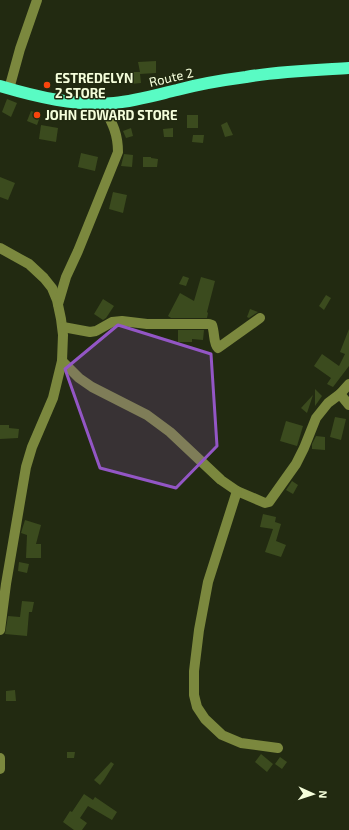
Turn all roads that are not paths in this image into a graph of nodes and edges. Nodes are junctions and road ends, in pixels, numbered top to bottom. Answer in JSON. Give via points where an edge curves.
{"nodes":[{"id":1,"x":33,"y":1,"type":"edge"},
{"id":2,"x":349,"y":68,"type":"edge"},
{"id":3,"x":4,"y":88,"type":"edge"},
{"id":4,"x":102,"y":103,"type":"junction"},
{"id":5,"x":0,"y":248,"type":"edge"},
{"id":6,"x":58,"y":304,"type":"junction"},
{"id":7,"x":260,"y":318,"type":"dead end"},
{"id":8,"x":63,"y":327,"type":"junction"},
{"id":9,"x":62,"y":361,"type":"junction"},
{"id":10,"x":349,"y":384,"type":"edge"},
{"id":11,"x":340,"y":394,"type":"junction"},
{"id":12,"x":349,"y":406,"type":"edge"},
{"id":13,"x":237,"y":491,"type":"junction"},
{"id":14,"x":0,"y":630,"type":"edge"},
{"id":15,"x":278,"y":748,"type":"dead end"},
{"id":16,"x":0,"y":758,"type":"edge"},
{"id":17,"x":0,"y":768,"type":"edge"}],
"edges":[{"from":1,"to":3,"type":"street","via":[[20,49]]},
{"from":2,"to":4,"type":"highway","name":"Route 2","via":[[288,71],[245,77],[191,86],[139,99]]},
{"from":3,"to":4,"type":"highway","name":"Route 2","via":[[84,104]]},
{"from":4,"to":6,"type":"street","via":[[118,140],[118,152],[66,277]]},
{"from":5,"to":6,"type":"street","via":[[34,268],[52,288]]},
{"from":6,"to":8,"type":"street"},
{"from":7,"to":8,"type":"street","via":[[218,348],[215,333],[209,324],[147,324],[122,321],[112,322],[90,332]]},
{"from":8,"to":9,"type":"street"},
{"from":9,"to":13,"type":"street","via":[[92,387],[147,415],[170,432],[221,480]]},
{"from":9,"to":14,"type":"street","via":[[53,398],[26,467]]},
{"from":10,"to":11,"type":"street"},
{"from":11,"to":12,"type":"street"},
{"from":11,"to":13,"type":"street","via":[[328,403],[316,418],[296,464],[269,502],[260,502]]},
{"from":13,"to":15,"type":"street","via":[[208,582],[199,630],[194,695],[197,707],[205,719],[222,735],[241,742]]},
{"from":16,"to":17,"type":"street"}]}
